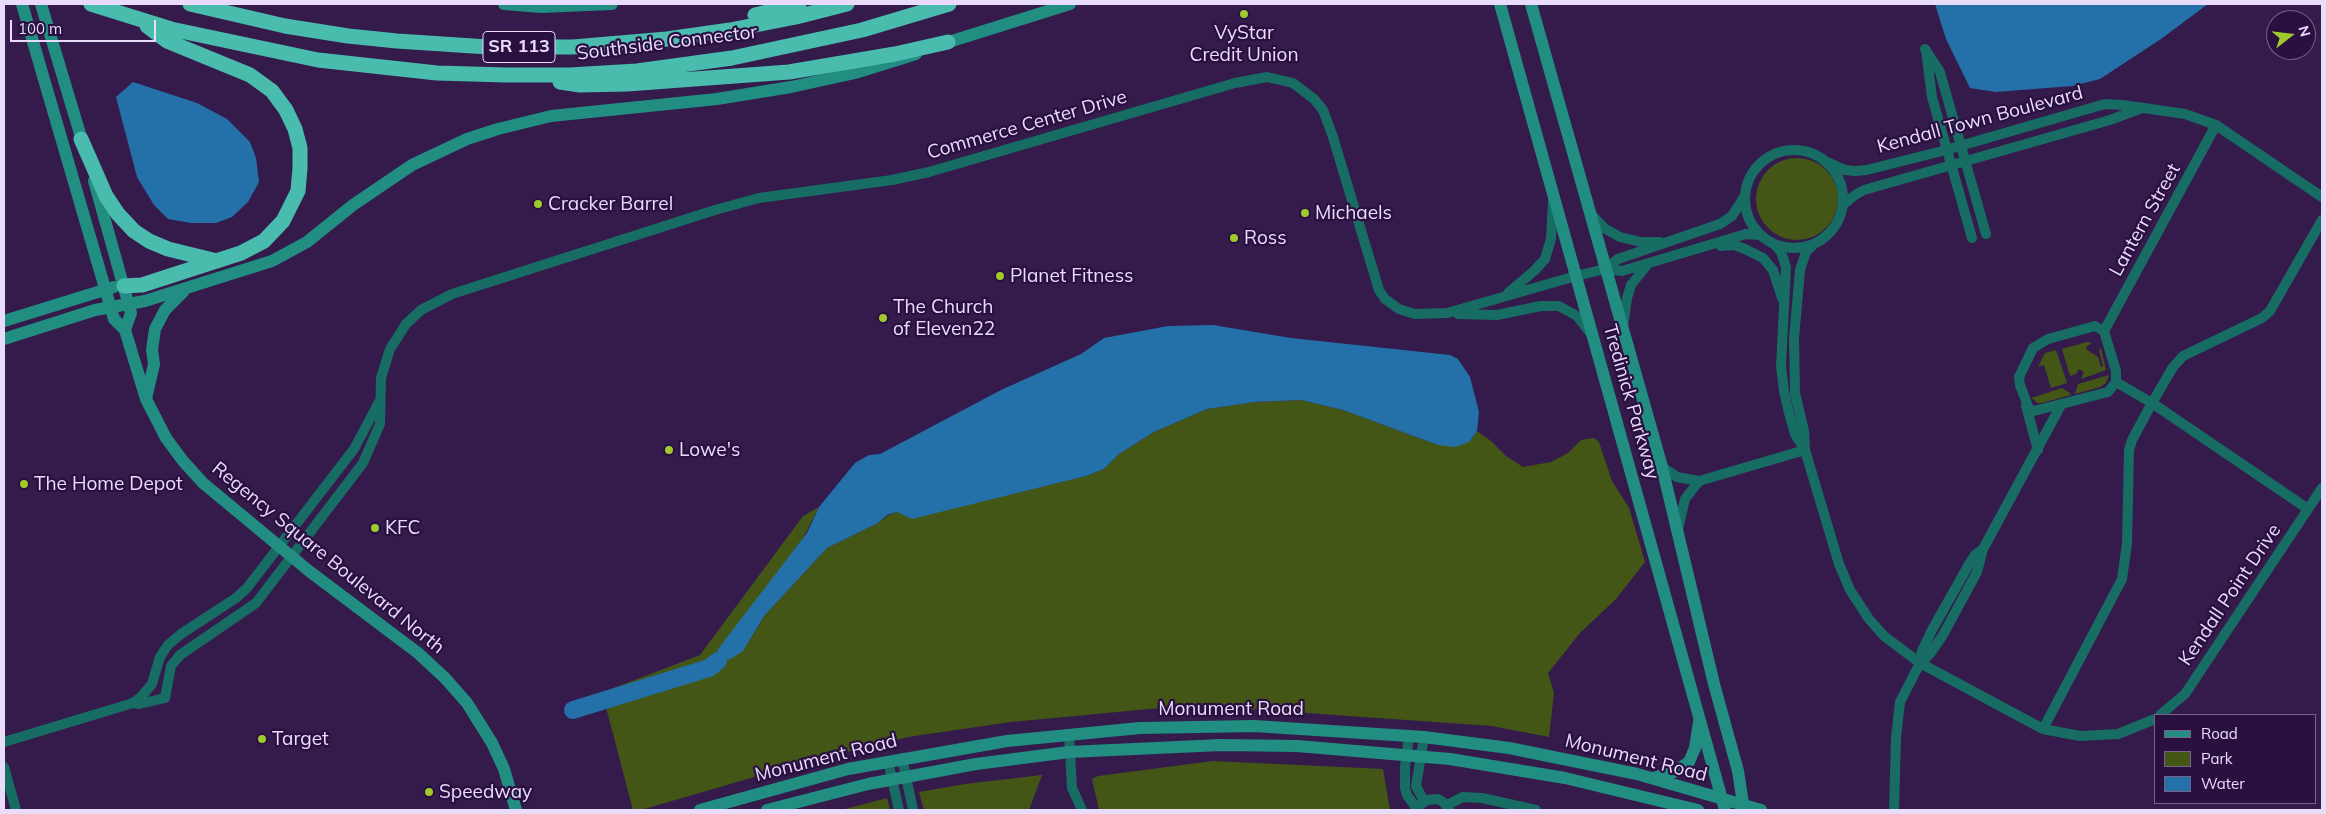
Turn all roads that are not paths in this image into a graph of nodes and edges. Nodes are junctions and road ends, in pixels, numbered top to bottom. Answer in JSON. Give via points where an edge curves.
{"nodes":[{"id":1,"x":22,"y":4,"type":"edge"},
{"id":2,"x":41,"y":4,"type":"edge"},
{"id":3,"x":91,"y":4,"type":"edge"},
{"id":4,"x":190,"y":4,"type":"edge"},
{"id":5,"x":504,"y":4,"type":"edge"},
{"id":6,"x":612,"y":4,"type":"edge"},
{"id":7,"x":800,"y":4,"type":"edge"},
{"id":8,"x":848,"y":4,"type":"edge"},
{"id":9,"x":949,"y":4,"type":"edge"},
{"id":10,"x":1070,"y":4,"type":"edge"},
{"id":11,"x":1500,"y":4,"type":"edge"},
{"id":12,"x":1531,"y":4,"type":"edge"},
{"id":13,"x":140,"y":20,"type":"junction"},
{"id":14,"x":948,"y":42,"type":"junction"},
{"id":15,"x":531,"y":47,"type":"junction"},
{"id":16,"x":506,"y":76,"type":"junction"},
{"id":17,"x":2143,"y":107,"type":"junction"},
{"id":18,"x":2216,"y":125,"type":"junction"},
{"id":19,"x":81,"y":139,"type":"junction"},
{"id":20,"x":1961,"y":146,"type":"junction"},
{"id":21,"x":1946,"y":150,"type":"junction"},
{"id":22,"x":1827,"y":162,"type":"junction"},
{"id":23,"x":1965,"y":162,"type":"junction"},
{"id":24,"x":1951,"y":166,"type":"junction"},
{"id":25,"x":1553,"y":194,"type":"junction"},
{"id":26,"x":1745,"y":194,"type":"junction"},
{"id":27,"x":2322,"y":197,"type":"edge"},
{"id":28,"x":1844,"y":204,"type":"junction"},
{"id":29,"x":1589,"y":213,"type":"junction"},
{"id":30,"x":2322,"y":220,"type":"edge"},
{"id":31,"x":1986,"y":234,"type":"dead end"},
{"id":32,"x":1760,"y":235,"type":"junction"},
{"id":33,"x":1972,"y":238,"type":"dead end"},
{"id":34,"x":1666,"y":243,"type":"junction"},
{"id":35,"x":1775,"y":245,"type":"junction"},
{"id":36,"x":1814,"y":245,"type":"junction"},
{"id":37,"x":1712,"y":246,"type":"junction"},
{"id":38,"x":217,"y":261,"type":"junction"},
{"id":39,"x":1648,"y":264,"type":"junction"},
{"id":40,"x":1605,"y":269,"type":"junction"},
{"id":41,"x":1576,"y":276,"type":"junction"},
{"id":42,"x":124,"y":286,"type":"junction"},
{"id":43,"x":187,"y":288,"type":"junction"},
{"id":44,"x":106,"y":289,"type":"junction"},
{"id":45,"x":1503,"y":297,"type":"junction"},
{"id":46,"x":128,"y":302,"type":"junction"},
{"id":47,"x":1784,"y":306,"type":"junction"},
{"id":48,"x":111,"y":307,"type":"junction"},
{"id":49,"x":1447,"y":313,"type":"junction"},
{"id":50,"x":4,"y":323,"type":"edge"},
{"id":51,"x":125,"y":330,"type":"junction"},
{"id":52,"x":1623,"y":331,"type":"junction"},
{"id":53,"x":2104,"y":331,"type":"junction"},
{"id":54,"x":6,"y":338,"type":"edge"},
{"id":55,"x":1594,"y":338,"type":"junction"},
{"id":56,"x":2116,"y":382,"type":"junction"},
{"id":57,"x":146,"y":399,"type":"junction"},
{"id":58,"x":379,"y":402,"type":"junction"},
{"id":59,"x":2152,"y":403,"type":"junction"},
{"id":60,"x":2061,"y":405,"type":"junction"},
{"id":61,"x":2026,"y":406,"type":"junction"},
{"id":62,"x":1805,"y":450,"type":"junction"},
{"id":63,"x":2038,"y":450,"type":"junction"},
{"id":64,"x":1662,"y":467,"type":"junction"},
{"id":65,"x":1699,"y":481,"type":"junction"},
{"id":66,"x":2322,"y":488,"type":"edge"},
{"id":67,"x":2308,"y":509,"type":"junction"},
{"id":68,"x":1678,"y":529,"type":"junction"},
{"id":69,"x":278,"y":546,"type":"junction"},
{"id":70,"x":291,"y":556,"type":"junction"},
{"id":71,"x":1920,"y":664,"type":"junction"},
{"id":72,"x":156,"y":669,"type":"junction"},
{"id":73,"x":165,"y":698,"type":"junction"},
{"id":74,"x":133,"y":703,"type":"junction"},
{"id":75,"x":1699,"y":714,"type":"junction"},
{"id":76,"x":2161,"y":714,"type":"edge"},
{"id":77,"x":2154,"y":719,"type":"edge"},
{"id":78,"x":2042,"y":729,"type":"junction"},
{"id":79,"x":1069,"y":734,"type":"junction"},
{"id":80,"x":1408,"y":736,"type":"junction"},
{"id":81,"x":1424,"y":737,"type":"junction"},
{"id":82,"x":4,"y":742,"type":"edge"},
{"id":83,"x":1069,"y":752,"type":"junction"},
{"id":84,"x":1406,"y":754,"type":"junction"},
{"id":85,"x":1421,"y":756,"type":"junction"},
{"id":86,"x":902,"y":758,"type":"junction"},
{"id":87,"x":888,"y":761,"type":"junction"},
{"id":88,"x":4,"y":767,"type":"edge"},
{"id":89,"x":905,"y":777,"type":"junction"},
{"id":90,"x":1650,"y":778,"type":"junction"},
{"id":91,"x":892,"y":779,"type":"junction"},
{"id":92,"x":1895,"y":796,"type":"junction"},
{"id":93,"x":1724,"y":804,"type":"edge"},
{"id":94,"x":1419,"y":807,"type":"edge"},
{"id":95,"x":1743,"y":807,"type":"edge"},
{"id":96,"x":1448,"y":808,"type":"edge"},
{"id":97,"x":16,"y":810,"type":"edge"},
{"id":98,"x":516,"y":810,"type":"edge"},
{"id":99,"x":700,"y":810,"type":"edge"},
{"id":100,"x":766,"y":810,"type":"edge"},
{"id":101,"x":899,"y":810,"type":"edge"},
{"id":102,"x":913,"y":810,"type":"edge"},
{"id":103,"x":1082,"y":810,"type":"edge"},
{"id":104,"x":1536,"y":810,"type":"edge"},
{"id":105,"x":1698,"y":810,"type":"edge"},
{"id":106,"x":1761,"y":810,"type":"edge"},
{"id":107,"x":1889,"y":810,"type":"edge"},
{"id":108,"x":1894,"y":810,"type":"edge"}],
"edges":[{"from":1,"to":44,"type":"street","name":"Regency Square Boulevard North"},
{"from":2,"to":19,"type":"street","name":"Regency Square Boulevard North"},
{"from":3,"to":13,"type":"highway","name":"Southside Connector","number":"SR 113"},
{"from":4,"to":15,"type":"highway","name":"Southside Connector","number":"SR 113","via":[[285,26],[348,36],[488,47]]},
{"from":5,"to":6,"type":"street","via":[[541,7]]},
{"from":7,"to":15,"type":"highway","via":[[703,26]]},
{"from":8,"to":15,"type":"highway","name":"Southside Connector","number":"SR 113","via":[[730,30],[667,39]]},
{"from":9,"to":16,"type":"highway","name":"Southside Connector","number":"SR 113","via":[[862,30],[732,58],[637,71]]},
{"from":10,"to":14,"type":"street"},
{"from":11,"to":25,"type":"street","name":"Tredinick Parkway"},
{"from":12,"to":29,"type":"street","name":"Tredinick Parkway"},
{"from":13,"to":16,"type":"highway","name":"Southside Connector","number":"SR 113","via":[[208,38],[318,60],[437,73]]},
{"from":13,"to":38,"type":"highway","via":[[167,41],[250,75],[272,91],[295,129],[300,148],[298,191],[283,221],[264,241]]},
{"from":14,"to":16,"type":"highway","via":[[836,66],[721,78],[580,85]]},
{"from":14,"to":43,"type":"street","via":[[900,61],[791,87],[717,100],[551,116],[498,128],[412,165],[289,253],[253,268]]},
{"from":17,"to":18,"type":"street","name":"Kendall Town Boulevard","via":[[2186,114]]},
{"from":17,"to":20,"type":"street","name":"Kendall Town Boulevard","via":[[2105,104]]},
{"from":17,"to":23,"type":"street","name":"Kendall Town Boulevard"},
{"from":18,"to":27,"type":"street","name":"Kendall Town Boulevard"},
{"from":18,"to":53,"type":"street","name":"Lantern Street"},
{"from":19,"to":38,"type":"highway","via":[[106,196],[134,231],[168,249]]},
{"from":19,"to":42,"type":"street","name":"Regency Square Boulevard North"},
{"from":20,"to":21,"type":"street","name":"Kendall Town Boulevard"},
{"from":20,"to":21,"type":"street","via":[[1939,69],[1926,49],[1932,97]]},
{"from":20,"to":23,"type":"street"},
{"from":21,"to":22,"type":"street","name":"Kendall Town Boulevard","via":[[1856,171]]},
{"from":21,"to":24,"type":"street"},
{"from":22,"to":26,"type":"street","via":[[1803,150],[1776,153],[1755,169]]},
{"from":22,"to":28,"type":"street","via":[[1840,181]]},
{"from":23,"to":24,"type":"street","name":"Kendall Town Boulevard"},
{"from":23,"to":31,"type":"street"},
{"from":24,"to":28,"type":"street","name":"Kendall Town Boulevard","via":[[1864,190]]},
{"from":24,"to":33,"type":"street"},
{"from":25,"to":41,"type":"street","name":"Tredinick Parkway"},
{"from":25,"to":45,"type":"street","via":[[1551,239],[1545,258]]},
{"from":26,"to":32,"type":"street","via":[[1748,216]]},
{"from":26,"to":34,"type":"street","name":"Commerce Center Drive","via":[[1739,208],[1720,224]]},
{"from":28,"to":36,"type":"street","via":[[1834,229]]},
{"from":29,"to":34,"type":"street","via":[[1604,228],[1620,237]]},
{"from":29,"to":40,"type":"street","name":"Tredinick Parkway"},
{"from":30,"to":59,"type":"street","via":[[2270,311],[2262,318],[2183,356]]},
{"from":32,"to":35,"type":"street"},
{"from":32,"to":37,"type":"street","name":"Commerce Center Drive","via":[[1746,234]]},
{"from":34,"to":40,"type":"street","name":"Commerce Center Drive","via":[[1618,259]]},
{"from":35,"to":36,"type":"street","via":[[1788,248]]},
{"from":35,"to":47,"type":"street","via":[[1786,267]]},
{"from":36,"to":62,"type":"street","via":[[1806,252],[1800,270],[1794,338],[1795,394]]},
{"from":37,"to":39,"type":"street","name":"Commerce Center Drive"},
{"from":37,"to":47,"type":"street","via":[[1734,246],[1763,258],[1773,270]]},
{"from":38,"to":42,"type":"highway","via":[[142,285]]},
{"from":39,"to":40,"type":"street","name":"Commerce Center Drive","via":[[1622,271]]},
{"from":39,"to":52,"type":"street","via":[[1631,285]]},
{"from":40,"to":41,"type":"street","name":"Commerce Center Drive"},
{"from":40,"to":52,"type":"street","name":"Tredinick Parkway"},
{"from":41,"to":45,"type":"street","name":"Commerce Center Drive"},
{"from":41,"to":55,"type":"street","name":"Tredinick Parkway"},
{"from":42,"to":44,"type":"street"},
{"from":42,"to":46,"type":"street","name":"Regency Square Boulevard North"},
{"from":43,"to":46,"type":"street"},
{"from":43,"to":57,"type":"street","via":[[165,310],[155,329],[154,364]]},
{"from":44,"to":48,"type":"street","name":"Regency Square Boulevard North"},
{"from":44,"to":50,"type":"street"},
{"from":45,"to":49,"type":"street","name":"Commerce Center Drive"},
{"from":46,"to":48,"type":"street"},
{"from":46,"to":51,"type":"street","name":"Regency Square Boulevard North","via":[[131,313]]},
{"from":47,"to":62,"type":"street","via":[[1781,366],[1784,391],[1795,434]]},
{"from":48,"to":51,"type":"street","name":"Regency Square Boulevard North","via":[[114,319]]},
{"from":48,"to":54,"type":"street"},
{"from":49,"to":55,"type":"street","via":[[1497,315],[1540,306],[1559,306],[1577,316]]},
{"from":49,"to":58,"type":"street","name":"Commerce Center Drive","via":[[1415,314],[1399,309],[1385,299],[1379,290],[1323,110],[1293,83],[1267,77],[1235,83],[929,172],[892,180],[792,192],[729,206],[452,294],[421,310],[397,337],[385,364]]},
{"from":50,"to":54,"type":"street"},
{"from":51,"to":57,"type":"street","name":"Regency Square Boulevard North"},
{"from":52,"to":64,"type":"street","name":"Tredinick Parkway"},
{"from":53,"to":56,"type":"street","via":[[2116,371]]},
{"from":53,"to":61,"type":"street","via":[[2095,326],[2048,338],[2034,348],[2019,377]]},
{"from":55,"to":75,"type":"street","name":"Tredinick Parkway"},
{"from":56,"to":59,"type":"street"},
{"from":56,"to":60,"type":"street","via":[[2108,392]]},
{"from":57,"to":69,"type":"street","name":"Regency Square Boulevard North","via":[[166,438],[188,467]]},
{"from":58,"to":69,"type":"street","name":"Commerce Center Drive","via":[[354,449]]},
{"from":58,"to":70,"type":"street","name":"Commerce Center Drive","via":[[380,424],[363,463]]},
{"from":59,"to":67,"type":"street"},
{"from":59,"to":78,"type":"street","via":[[2129,450],[2122,579]]},
{"from":60,"to":61,"type":"street","via":[[2034,411]]},
{"from":60,"to":63,"type":"street"},
{"from":61,"to":63,"type":"street"},
{"from":62,"to":65,"type":"street"},
{"from":62,"to":71,"type":"street","via":[[1838,564],[1850,590],[1884,636]]},
{"from":63,"to":71,"type":"street","via":[[1983,549],[1977,572],[1952,619]]},
{"from":64,"to":65,"type":"street","via":[[1677,477]]},
{"from":64,"to":68,"type":"street","name":"Tredinick Parkway"},
{"from":65,"to":68,"type":"street","via":[[1685,499]]},
{"from":66,"to":67,"type":"street","name":"Kendall Point Drive"},
{"from":67,"to":76,"type":"street","name":"Kendall Point Drive","via":[[2185,694]]},
{"from":68,"to":95,"type":"street","name":"Tredinick Parkway","via":[[1738,771]]},
{"from":69,"to":70,"type":"street","name":"Regency Square Boulevard North"},
{"from":69,"to":72,"type":"street","name":"Commerce Center Drive","via":[[236,598],[168,645]]},
{"from":70,"to":73,"type":"street","name":"Commerce Center Drive","via":[[256,603],[180,655],[171,666]]},
{"from":70,"to":98,"type":"street","name":"Regency Square Boulevard North","via":[[418,653],[445,678],[467,703],[492,743]]},
{"from":71,"to":78,"type":"street"},
{"from":71,"to":92,"type":"street","via":[[1900,702]]},
{"from":72,"to":73,"type":"street"},
{"from":72,"to":74,"type":"street","name":"Commerce Center Drive","via":[[148,691]]},
{"from":73,"to":74,"type":"street"},
{"from":74,"to":82,"type":"street"},
{"from":75,"to":90,"type":"street","via":[[1696,748],[1689,762],[1674,772]]},
{"from":75,"to":93,"type":"street","name":"Tredinick Parkway"},
{"from":77,"to":78,"type":"street","via":[[2118,734],[2080,736]]},
{"from":79,"to":80,"type":"street","name":"Monument Road","via":[[1140,728],[1254,726]]},
{"from":79,"to":83,"type":"street"},
{"from":79,"to":86,"type":"street","name":"Monument Road"},
{"from":80,"to":81,"type":"street","name":"Monument Road"},
{"from":80,"to":84,"type":"street"},
{"from":81,"to":85,"type":"street"},
{"from":81,"to":90,"type":"street","name":"Monument Road","via":[[1509,748]]},
{"from":83,"to":84,"type":"street","name":"Monument Road","via":[[1239,745]]},
{"from":83,"to":89,"type":"street","name":"Monument Road"},
{"from":83,"to":103,"type":"street","via":[[1072,788]]},
{"from":84,"to":85,"type":"street","name":"Monument Road"},
{"from":84,"to":94,"type":"street","via":[[1405,788],[1407,795]]},
{"from":85,"to":94,"type":"street","via":[[1416,786]]},
{"from":85,"to":105,"type":"street","name":"Monument Road","via":[[1565,778]]},
{"from":86,"to":87,"type":"street","name":"Monument Road"},
{"from":86,"to":89,"type":"street"},
{"from":87,"to":91,"type":"street"},
{"from":87,"to":99,"type":"street","name":"Monument Road","via":[[777,787]]},
{"from":88,"to":97,"type":"street"},
{"from":89,"to":91,"type":"street","name":"Monument Road"},
{"from":89,"to":102,"type":"street"},
{"from":90,"to":93,"type":"street","name":"Monument Road"},
{"from":91,"to":100,"type":"street","name":"Monument Road"},
{"from":91,"to":101,"type":"street"},
{"from":92,"to":107,"type":"street"},
{"from":92,"to":108,"type":"street"},
{"from":93,"to":95,"type":"street","name":"Monument Road"},
{"from":94,"to":96,"type":"street","via":[[1438,799]]},
{"from":95,"to":106,"type":"street","name":"Monument Road"},
{"from":96,"to":104,"type":"street","via":[[1463,796]]}]}
